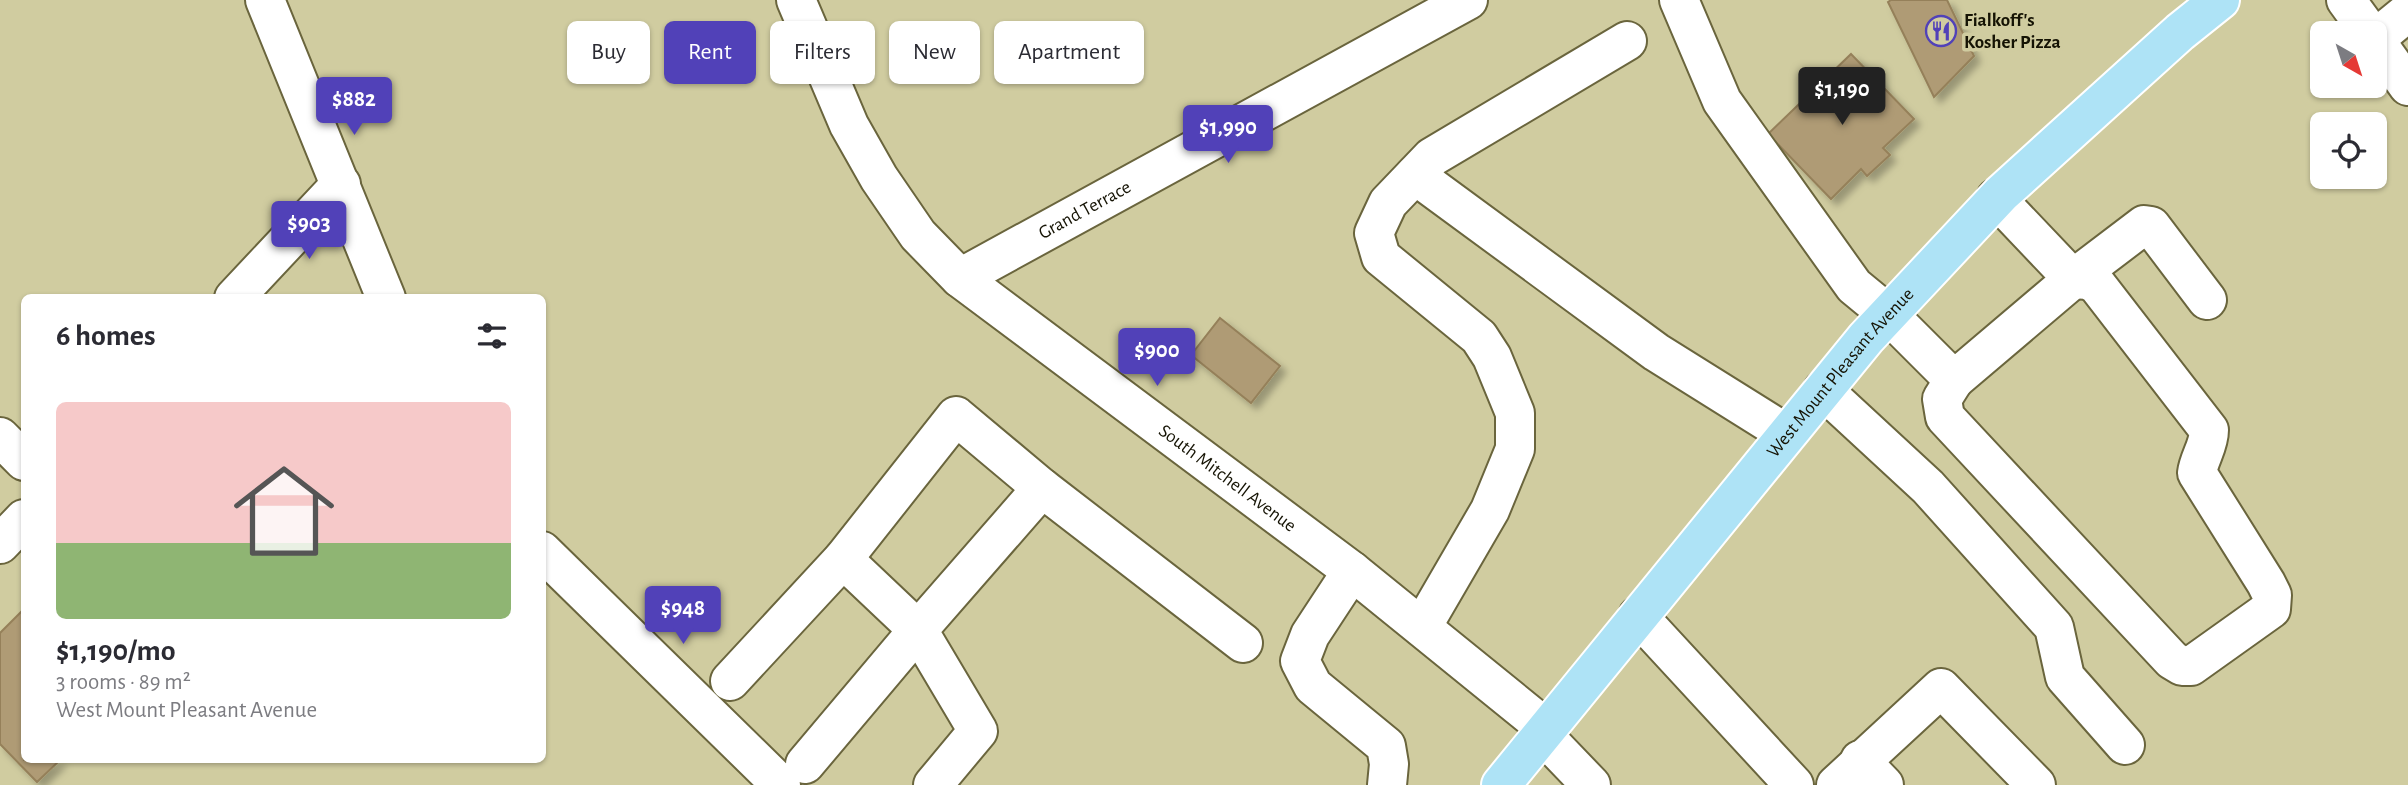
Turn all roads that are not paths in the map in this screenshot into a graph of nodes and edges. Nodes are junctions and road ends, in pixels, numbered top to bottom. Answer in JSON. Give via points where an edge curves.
{"nodes":[{"id":1,"x":265,"y":0,"type":"edge"},
{"id":2,"x":796,"y":0,"type":"edge"},
{"id":3,"x":1468,"y":0,"type":"edge"},
{"id":4,"x":1679,"y":0,"type":"edge"},
{"id":5,"x":2220,"y":0,"type":"edge"},
{"id":6,"x":2346,"y":0,"type":"edge"},
{"id":7,"x":2408,"y":12,"type":"edge"},
{"id":8,"x":2361,"y":21,"type":"edge"},
{"id":9,"x":2387,"y":30,"type":"edge"},
{"id":10,"x":1627,"y":41,"type":"dead end"},
{"id":11,"x":2387,"y":57,"type":"edge"},
{"id":12,"x":2408,"y":86,"type":"edge"},
{"id":13,"x":1415,"y":175,"type":"junction"},
{"id":14,"x":341,"y":184,"type":"junction"},
{"id":15,"x":1996,"y":198,"type":"junction"},
{"id":16,"x":960,"y":278,"type":"junction"},
{"id":17,"x":2073,"y":279,"type":"junction"},
{"id":18,"x":238,"y":294,"type":"edge"},
{"id":19,"x":384,"y":294,"type":"edge"},
{"id":20,"x":2207,"y":300,"type":"dead end"},
{"id":21,"x":1888,"y":314,"type":"junction"},
{"id":22,"x":1954,"y":380,"type":"junction"},
{"id":23,"x":1823,"y":390,"type":"junction"},
{"id":24,"x":1787,"y":434,"type":"junction"},
{"id":25,"x":0,"y":437,"type":"edge"},
{"id":26,"x":21,"y":458,"type":"edge"},
{"id":27,"x":1042,"y":488,"type":"junction"},
{"id":28,"x":21,"y":522,"type":"edge"},
{"id":29,"x":0,"y":544,"type":"edge"},
{"id":30,"x":546,"y":555,"type":"edge"},
{"id":31,"x":843,"y":559,"type":"junction"},
{"id":32,"x":1352,"y":570,"type":"junction"},
{"id":33,"x":1639,"y":616,"type":"junction"},
{"id":34,"x":1422,"y":627,"type":"junction"},
{"id":35,"x":918,"y":630,"type":"junction"},
{"id":36,"x":1243,"y":643,"type":"dead end"},
{"id":37,"x":730,"y":681,"type":"dead end"},
{"id":38,"x":1542,"y":734,"type":"junction"},
{"id":39,"x":2125,"y":745,"type":"dead end"},
{"id":40,"x":793,"y":775,"type":"edge"},
{"id":41,"x":1860,"y":777,"type":"edge"},
{"id":42,"x":933,"y":785,"type":"edge"},
{"id":43,"x":1387,"y":785,"type":"edge"},
{"id":44,"x":1501,"y":785,"type":"edge"},
{"id":45,"x":1591,"y":785,"type":"edge"},
{"id":46,"x":1794,"y":785,"type":"edge"},
{"id":47,"x":2036,"y":785,"type":"edge"}],
"edges":[{"from":1,"to":14,"type":"street"},
{"from":2,"to":16,"type":"street","name":"South Mitchell Avenue","via":[[849,125],[873,167],[918,235]]},
{"from":3,"to":16,"type":"street","name":"Grand Terrace"},
{"from":4,"to":21,"type":"street","via":[[1722,100],[1854,286]]},
{"from":5,"to":15,"type":"main road","name":"West Mount Pleasant Avenue"},
{"from":6,"to":8,"type":"street"},
{"from":7,"to":9,"type":"street"},
{"from":10,"to":13,"type":"street","via":[[1432,158]]},
{"from":11,"to":12,"type":"street"},
{"from":13,"to":24,"type":"street","via":[[1656,352]]},
{"from":13,"to":34,"type":"street","via":[[1388,202],[1374,233],[1381,257],[1479,337],[1515,413],[1515,449],[1490,510]]},
{"from":14,"to":18,"type":"street"},
{"from":14,"to":19,"type":"street"},
{"from":15,"to":17,"type":"street"},
{"from":15,"to":21,"type":"main road","name":"West Mount Pleasant Avenue"},
{"from":16,"to":32,"type":"street","name":"South Mitchell Avenue"},
{"from":17,"to":20,"type":"street","via":[[2144,225],[2151,226]]},
{"from":17,"to":22,"type":"street"},
{"from":17,"to":22,"type":"street","via":[[2097,285],[2209,430],[2197,473],[2266,583],[2272,595],[2271,609],[2191,666],[2172,660],[1945,417],[1942,399]]},
{"from":21,"to":22,"type":"street"},
{"from":21,"to":23,"type":"main road","name":"West Mount Pleasant Avenue"},
{"from":23,"to":24,"type":"main road","name":"West Mount Pleasant Avenue"},
{"from":23,"to":39,"type":"street","via":[[1928,487],[2054,627],[2065,677]]},
{"from":24,"to":33,"type":"main road","name":"West Mount Pleasant Avenue"},
{"from":25,"to":26,"type":"street"},
{"from":27,"to":31,"type":"street","via":[[956,415]]},
{"from":27,"to":35,"type":"street"},
{"from":27,"to":36,"type":"street"},
{"from":28,"to":29,"type":"street"},
{"from":30,"to":40,"type":"street"},
{"from":31,"to":35,"type":"street"},
{"from":31,"to":37,"type":"street"},
{"from":32,"to":34,"type":"street","name":"South Mitchell Avenue"},
{"from":32,"to":43,"type":"street","via":[[1310,635],[1300,661],[1312,686],[1386,746]]},
{"from":33,"to":38,"type":"main road","name":"West Mount Pleasant Avenue"},
{"from":33,"to":46,"type":"street"},
{"from":34,"to":38,"type":"street","name":"South Mitchell Avenue","via":[[1537,721]]},
{"from":35,"to":40,"type":"street"},
{"from":35,"to":42,"type":"street","via":[[978,731]]},
{"from":38,"to":44,"type":"main road","name":"West Mount Pleasant Avenue"},
{"from":38,"to":45,"type":"street","name":"South Mitchell Avenue"},
{"from":41,"to":47,"type":"street","via":[[1941,688]]}]}
